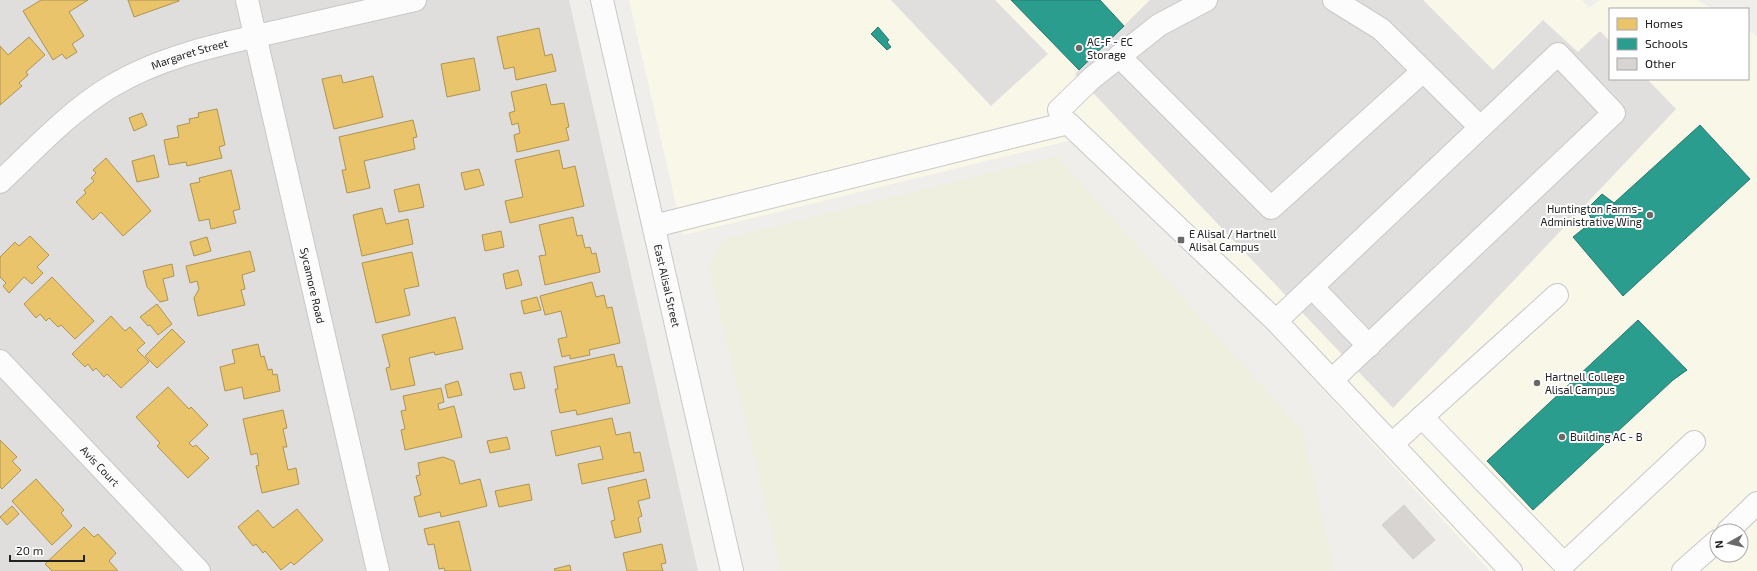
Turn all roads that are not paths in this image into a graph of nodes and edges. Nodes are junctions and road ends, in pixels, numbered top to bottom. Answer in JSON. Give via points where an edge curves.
{"nodes":[{"id":1,"x":247,"y":0,"type":"edge"},
{"id":2,"x":415,"y":0,"type":"edge"},
{"id":3,"x":602,"y":0,"type":"edge"},
{"id":4,"x":1206,"y":0,"type":"edge"},
{"id":5,"x":1334,"y":0,"type":"edge"},
{"id":6,"x":255,"y":36,"type":"junction"},
{"id":7,"x":1119,"y":56,"type":"junction"},
{"id":8,"x":1423,"y":71,"type":"junction"},
{"id":9,"x":1059,"y":110,"type":"dead end"},
{"id":10,"x":1480,"y":127,"type":"junction"},
{"id":11,"x":0,"y":182,"type":"edge"},
{"id":12,"x":654,"y":226,"type":"junction"},
{"id":13,"x":1312,"y":287,"type":"junction"},
{"id":14,"x":1557,"y":295,"type":"dead end"},
{"id":15,"x":1276,"y":321,"type":"junction"},
{"id":16,"x":1368,"y":346,"type":"junction"},
{"id":17,"x":0,"y":361,"type":"edge"},
{"id":18,"x":1332,"y":380,"type":"junction"},
{"id":19,"x":1422,"y":417,"type":"junction"},
{"id":20,"x":1694,"y":442,"type":"dead end"},
{"id":21,"x":1392,"y":444,"type":"junction"},
{"id":22,"x":1757,"y":503,"type":"edge"},
{"id":23,"x":1736,"y":523,"type":"edge"},
{"id":24,"x":1709,"y":548,"type":"edge"},
{"id":25,"x":1561,"y":568,"type":"edge"},
{"id":26,"x":199,"y":571,"type":"edge"},
{"id":27,"x":378,"y":571,"type":"edge"},
{"id":28,"x":732,"y":571,"type":"edge"},
{"id":29,"x":1512,"y":571,"type":"edge"},
{"id":30,"x":1683,"y":571,"type":"edge"}],
"edges":[{"from":1,"to":6,"type":"street","name":"Sycamore Road"},
{"from":2,"to":6,"type":"street","name":"Margaret Street"},
{"from":3,"to":12,"type":"street","name":"East Alisal Street"},
{"from":4,"to":7,"type":"street","via":[[1159,25]]},
{"from":5,"to":8,"type":"street","via":[[1381,29]]},
{"from":6,"to":11,"type":"street","name":"Margaret Street","via":[[173,58],[135,73],[109,87],[71,116]]},
{"from":6,"to":27,"type":"street","name":"Sycamore Road"},
{"from":7,"to":8,"type":"street","via":[[1271,208]]},
{"from":7,"to":9,"type":"street"},
{"from":8,"to":10,"type":"street"},
{"from":10,"to":13,"type":"street"},
{"from":10,"to":16,"type":"street","via":[[1558,54],[1614,113]]},
{"from":12,"to":15,"type":"street","via":[[1068,123]]},
{"from":12,"to":28,"type":"street","name":"East Alisal Street"},
{"from":13,"to":15,"type":"street"},
{"from":13,"to":16,"type":"street"},
{"from":14,"to":19,"type":"street"},
{"from":15,"to":18,"type":"street"},
{"from":16,"to":18,"type":"street"},
{"from":17,"to":26,"type":"street","name":"Avis Court"},
{"from":18,"to":21,"type":"street"},
{"from":19,"to":21,"type":"street"},
{"from":19,"to":25,"type":"street"},
{"from":20,"to":25,"type":"street"},
{"from":21,"to":29,"type":"street"},
{"from":22,"to":23,"type":"street"},
{"from":24,"to":30,"type":"street"}]}
